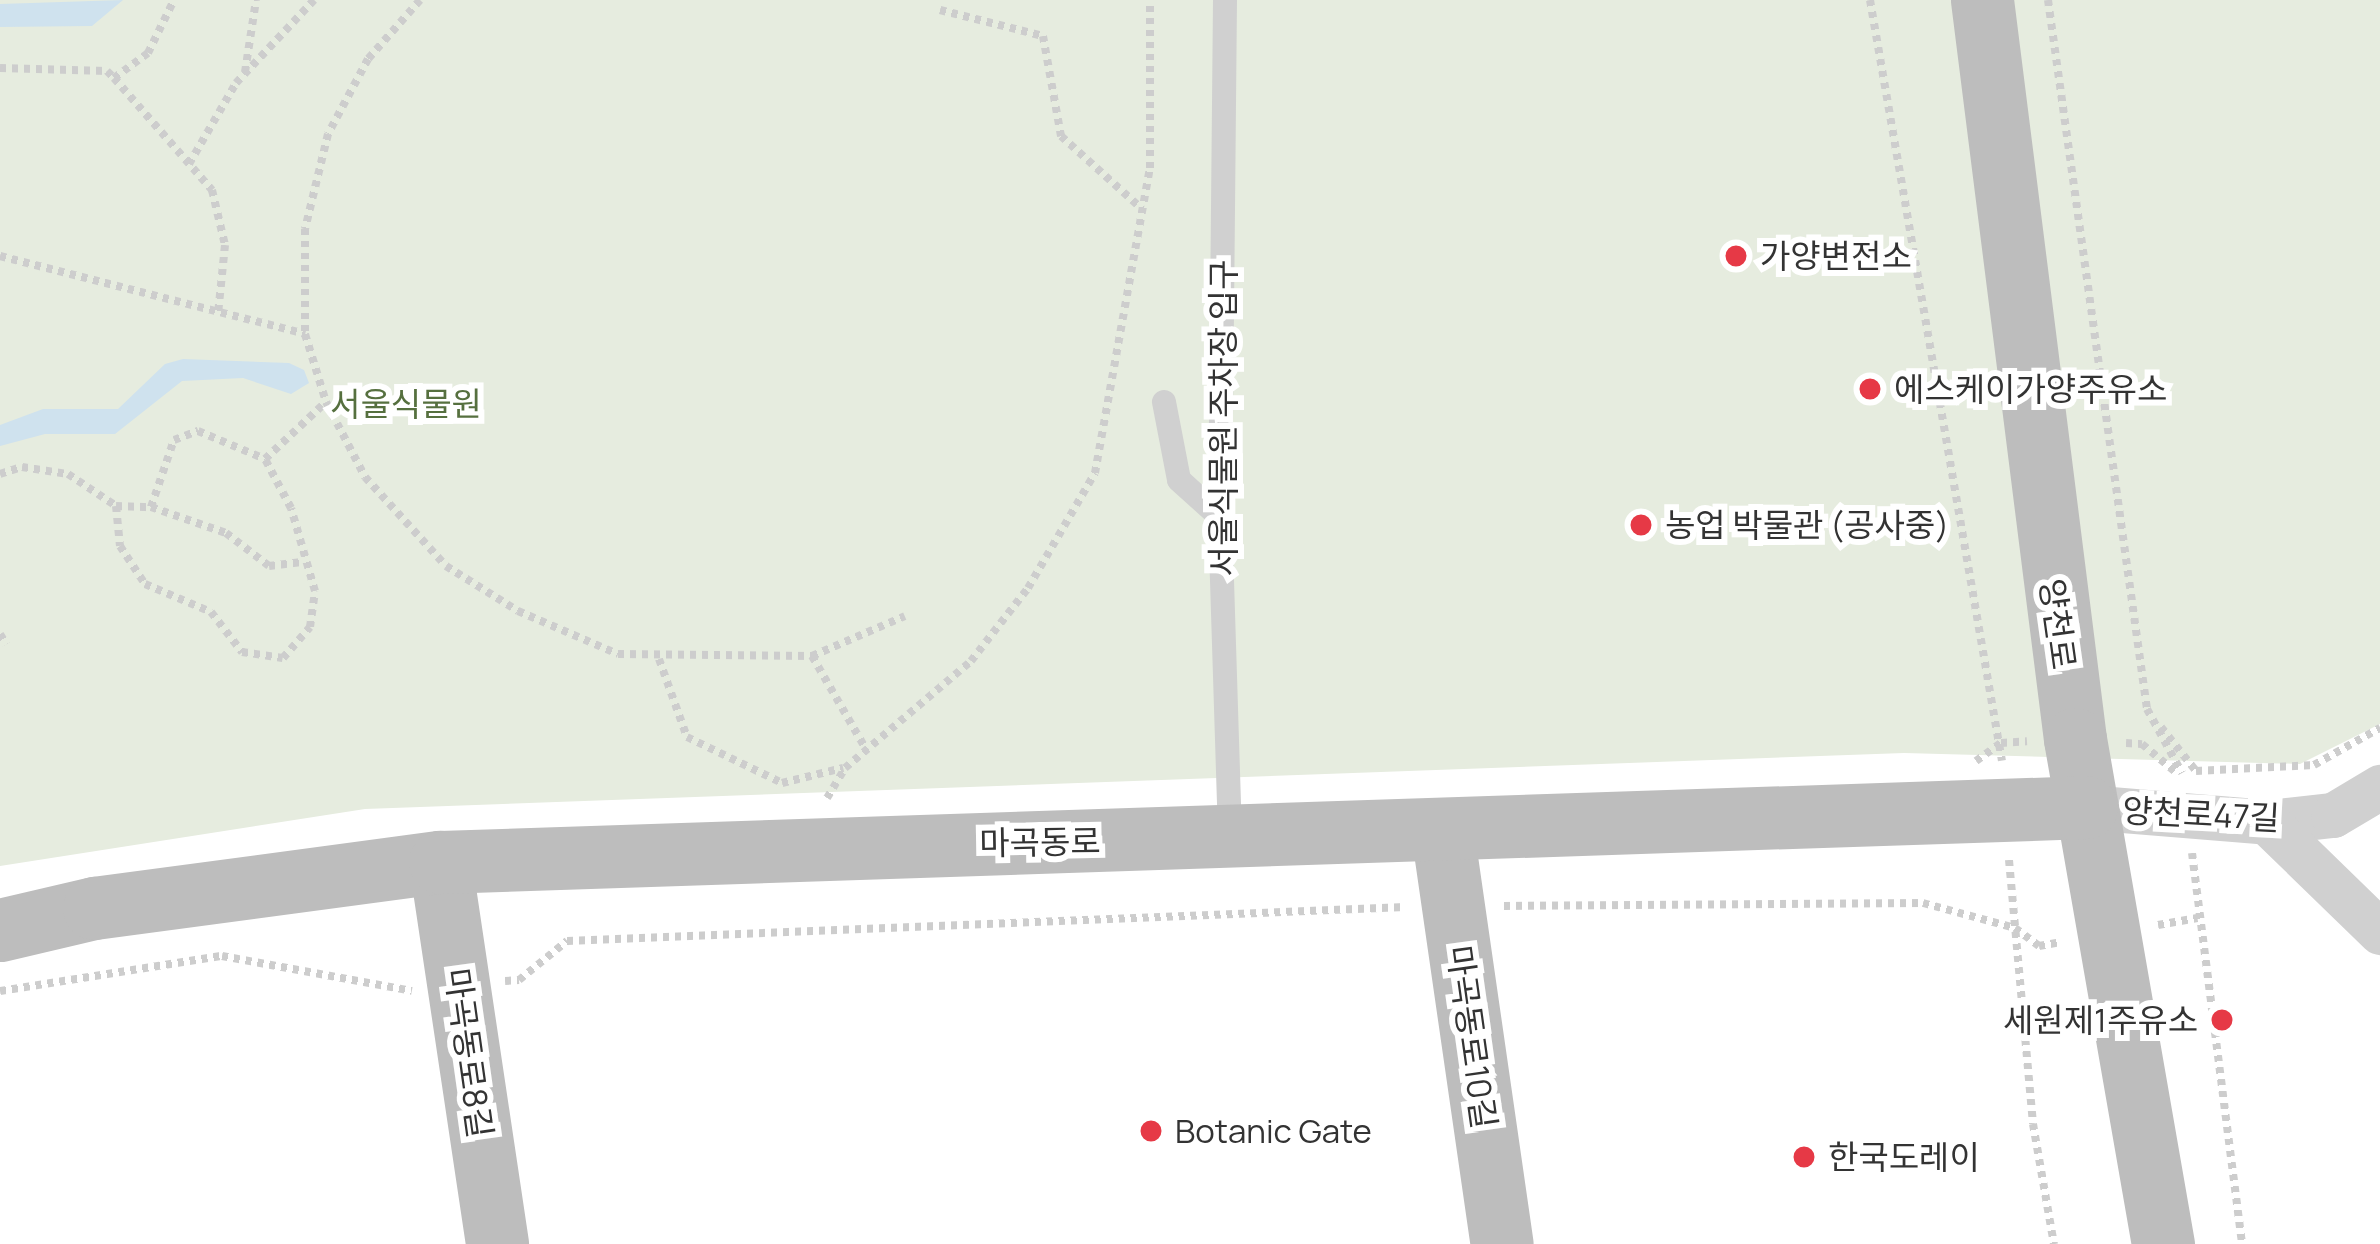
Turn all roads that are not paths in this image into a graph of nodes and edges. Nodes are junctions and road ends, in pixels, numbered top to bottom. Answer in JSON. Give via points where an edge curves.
{"nodes":[{"id":1,"x":1225,"y":0,"type":"edge"},
{"id":2,"x":1982,"y":0,"type":"edge"},
{"id":3,"x":1164,"y":402,"type":"dead end"},
{"id":4,"x":1220,"y":517,"type":"junction"},
{"id":5,"x":2380,"y":787,"type":"edge"},
{"id":6,"x":2086,"y":807,"type":"junction"},
{"id":7,"x":2267,"y":822,"type":"junction"},
{"id":8,"x":1442,"y":830,"type":"junction"},
{"id":9,"x":1231,"y":837,"type":"junction"},
{"id":10,"x":440,"y":862,"type":"junction"},
{"id":11,"x":0,"y":930,"type":"edge"},
{"id":12,"x":2380,"y":932,"type":"edge"},
{"id":13,"x":497,"y":1244,"type":"edge"},
{"id":14,"x":1502,"y":1244,"type":"edge"},
{"id":15,"x":2163,"y":1244,"type":"edge"}],
"edges":[{"from":1,"to":4,"type":"lane","name":"서울식물원 주차장 입구"},
{"from":2,"to":6,"type":"main road","name":"양천로","via":[[2033,446]]},
{"from":3,"to":4,"type":"lane","via":[[1180,480]]},
{"from":4,"to":9,"type":"lane","name":"서울식물원 주차장 입구"},
{"from":5,"to":7,"type":"street","name":"양천로47길","via":[[2333,815]]},
{"from":6,"to":7,"type":"street","name":"양천로47길","via":[[2190,794]]},
{"from":6,"to":8,"type":"main road","name":"마곡동로"},
{"from":6,"to":15,"type":"main road","name":"양천로"},
{"from":7,"to":12,"type":"street"},
{"from":8,"to":9,"type":"main road","name":"마곡동로"},
{"from":8,"to":14,"type":"main road","name":"마곡동로10길"},
{"from":9,"to":10,"type":"main road","name":"마곡동로"},
{"from":10,"to":11,"type":"main road","name":"마곡동로","via":[[94,908]]},
{"from":10,"to":13,"type":"main road","name":"마곡동로8길"}]}
